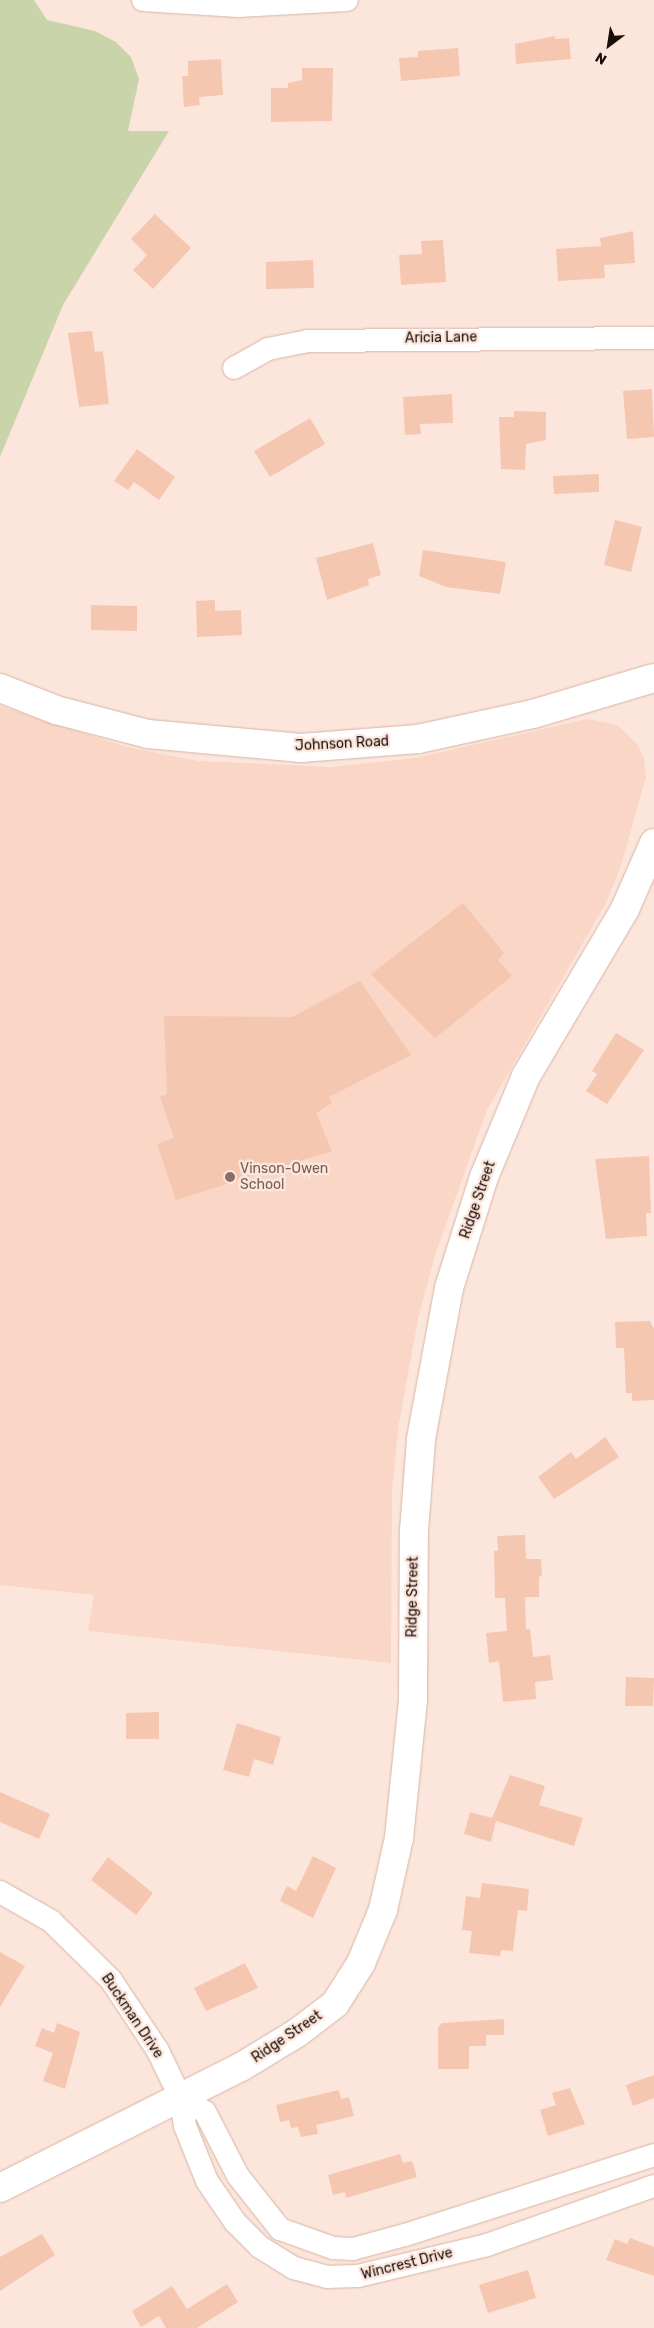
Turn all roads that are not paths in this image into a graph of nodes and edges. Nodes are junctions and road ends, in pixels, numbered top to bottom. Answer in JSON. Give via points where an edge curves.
{"nodes":[{"id":1,"x":143,"y":0,"type":"edge"},
{"id":2,"x":347,"y":0,"type":"edge"},
{"id":3,"x":654,"y":338,"type":"edge"},
{"id":4,"x":234,"y":368,"type":"dead end"},
{"id":5,"x":654,"y":678,"type":"edge"},
{"id":6,"x":0,"y":688,"type":"edge"},
{"id":7,"x":652,"y":852,"type":"edge"},
{"id":8,"x":0,"y":1892,"type":"edge"},
{"id":9,"x":180,"y":2097,"type":"junction"},
{"id":10,"x":654,"y":2155,"type":"edge"},
{"id":11,"x":654,"y":2186,"type":"edge"},
{"id":12,"x":0,"y":2188,"type":"edge"}],
"edges":[{"from":1,"to":2,"type":"street","via":[[238,6]]},
{"from":3,"to":4,"type":"street","name":"Aricia Lane","via":[[308,341],[268,349]]},
{"from":5,"to":6,"type":"street","name":"Johnson Road","via":[[533,714],[418,740],[301,748],[148,734],[56,710]]},
{"from":7,"to":9,"type":"street","name":"Ridge Street","via":[[589,975],[526,1076],[484,1177],[449,1288],[421,1439],[407,1770],[399,1838],[383,1910],[361,1963],[335,2004],[273,2048]]},
{"from":8,"to":9,"type":"street","name":"Buckman Drive","via":[[51,1921],[111,1980],[158,2051]]},
{"from":9,"to":10,"type":"street","name":"Wincrest Drive","via":[[205,2112],[238,2176],[280,2229],[333,2248],[354,2249],[405,2235]]},
{"from":9,"to":11,"type":"street","name":"Wincrest Drive","via":[[197,2158],[235,2222],[260,2247],[294,2268],[327,2277],[358,2276],[487,2245]]},
{"from":9,"to":12,"type":"street","name":"Ridge Street"}]}
